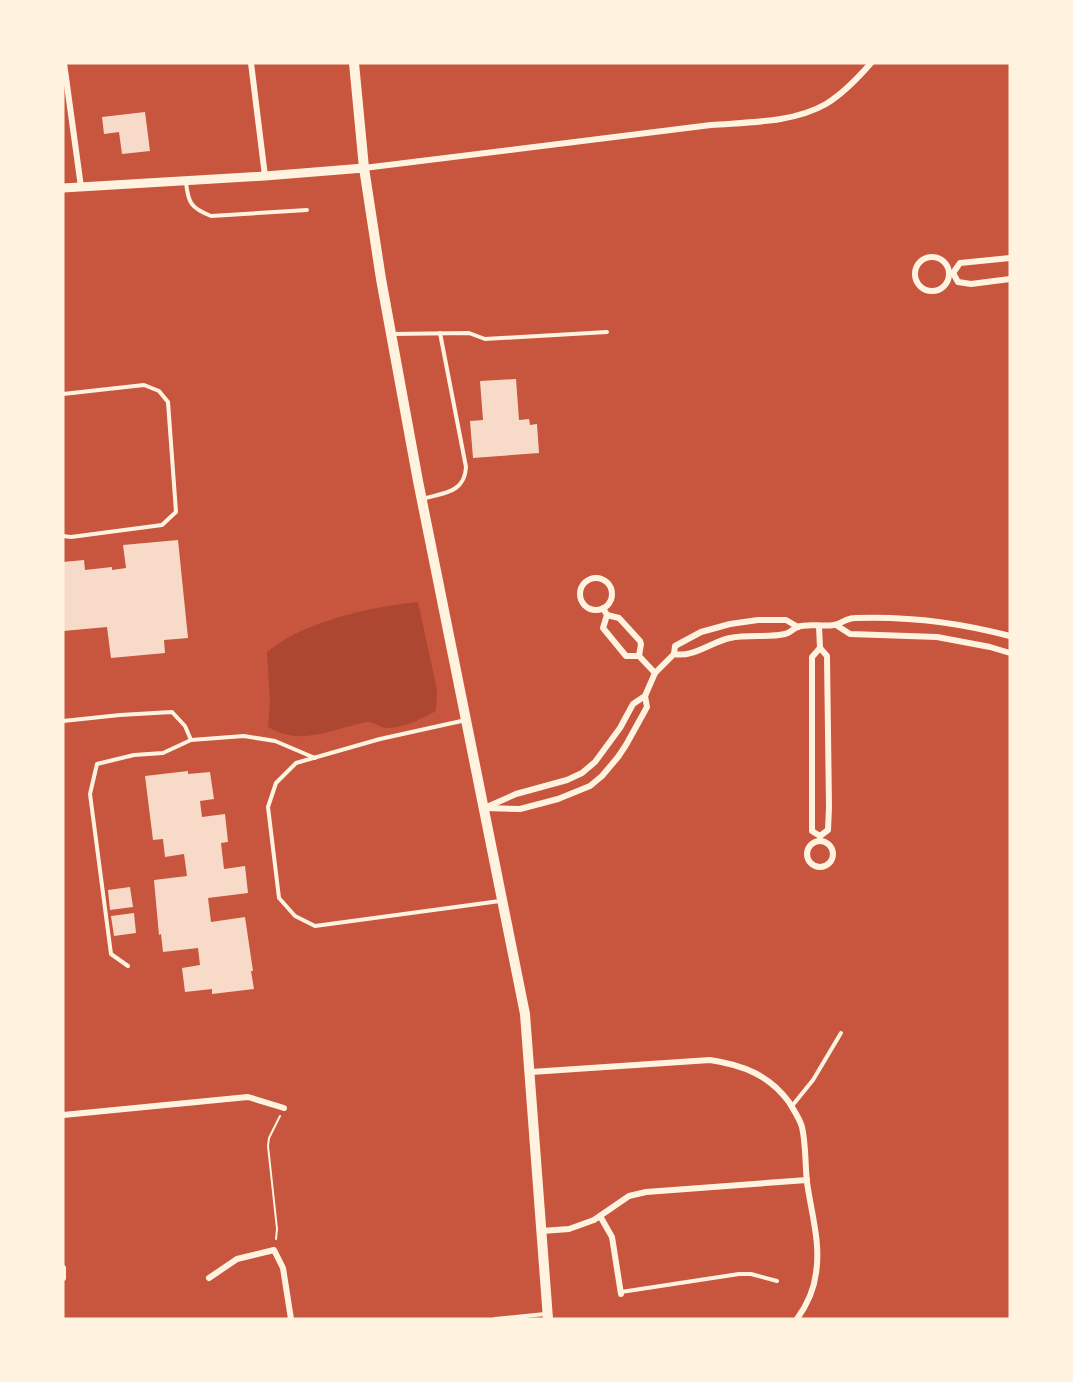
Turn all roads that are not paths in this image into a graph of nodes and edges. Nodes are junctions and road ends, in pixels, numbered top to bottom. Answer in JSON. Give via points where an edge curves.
{"nodes":[{"id":1,"x":64,"y":63,"type":"edge"},
{"id":2,"x":251,"y":63,"type":"edge"},
{"id":3,"x":354,"y":63,"type":"edge"},
{"id":4,"x":872,"y":63,"type":"edge"},
{"id":5,"x":364,"y":168,"type":"junction"},
{"id":6,"x":265,"y":176,"type":"junction"},
{"id":7,"x":186,"y":181,"type":"junction"},
{"id":8,"x":63,"y":188,"type":"edge"},
{"id":9,"x":81,"y":188,"type":"junction"},
{"id":10,"x":307,"y":210,"type":"dead end"},
{"id":11,"x":1010,"y":258,"type":"edge"},
{"id":12,"x":951,"y":274,"type":"junction"},
{"id":13,"x":1010,"y":279,"type":"edge"},
{"id":14,"x":607,"y":332,"type":"dead end"},
{"id":15,"x":440,"y":333,"type":"junction"},
{"id":16,"x":391,"y":334,"type":"junction"},
{"id":17,"x":63,"y":394,"type":"edge"},
{"id":18,"x":422,"y":499,"type":"junction"},
{"id":19,"x":63,"y":536,"type":"edge"},
{"id":20,"x":603,"y":608,"type":"junction"},
{"id":21,"x":607,"y":615,"type":"junction"},
{"id":22,"x":836,"y":625,"type":"junction"},
{"id":23,"x":819,"y":626,"type":"junction"},
{"id":24,"x":798,"y":627,"type":"junction"},
{"id":25,"x":1010,"y":636,"type":"edge"},
{"id":26,"x":820,"y":648,"type":"junction"},
{"id":27,"x":1010,"y":653,"type":"edge"},
{"id":28,"x":674,"y":654,"type":"junction"},
{"id":29,"x":639,"y":656,"type":"junction"},
{"id":30,"x":655,"y":673,"type":"junction"},
{"id":31,"x":645,"y":696,"type":"junction"},
{"id":32,"x":467,"y":720,"type":"junction"},
{"id":33,"x":63,"y":721,"type":"edge"},
{"id":34,"x":191,"y":740,"type":"junction"},
{"id":35,"x":315,"y":758,"type":"junction"},
{"id":36,"x":485,"y":808,"type":"junction"},
{"id":37,"x":820,"y":838,"type":"junction"},
{"id":38,"x":503,"y":900,"type":"junction"},
{"id":39,"x":128,"y":966,"type":"dead end"},
{"id":40,"x":841,"y":1033,"type":"dead end"},
{"id":41,"x":531,"y":1072,"type":"junction"},
{"id":42,"x":791,"y":1107,"type":"junction"},
{"id":43,"x":284,"y":1108,"type":"road end"},
{"id":44,"x":63,"y":1115,"type":"edge"},
{"id":45,"x":807,"y":1180,"type":"junction"},
{"id":46,"x":600,"y":1216,"type":"junction"},
{"id":47,"x":542,"y":1231,"type":"junction"},
{"id":48,"x":63,"y":1268,"type":"edge"},
{"id":49,"x":63,"y":1278,"type":"edge"},
{"id":50,"x":209,"y":1278,"type":"dead end"},
{"id":51,"x":777,"y":1281,"type":"dead end"},
{"id":52,"x":621,"y":1293,"type":"joint"},
{"id":53,"x":548,"y":1316,"type":"edge"},
{"id":54,"x":291,"y":1319,"type":"edge"},
{"id":55,"x":495,"y":1319,"type":"edge"},
{"id":56,"x":797,"y":1319,"type":"edge"}],
"edges":[{"from":1,"to":9,"type":"street"},
{"from":2,"to":6,"type":"street"},
{"from":3,"to":5,"type":"main road"},
{"from":4,"to":5,"type":"street","via":[[840,94],[804,114]]},
{"from":5,"to":6,"type":"street"},
{"from":5,"to":16,"type":"main road"},
{"from":6,"to":7,"type":"street"},
{"from":7,"to":9,"type":"street"},
{"from":7,"to":10,"type":"lane","via":[[187,198],[198,211],[211,216]]},
{"from":8,"to":9,"type":"street"},
{"from":11,"to":12,"type":"street","via":[[960,263]]},
{"from":12,"to":12,"type":"street","via":[[946,263],[936,257],[920,262],[915,272],[918,283],[932,291],[942,288]]},
{"from":12,"to":13,"type":"street","via":[[958,282],[971,284]]},
{"from":14,"to":15,"type":"lane","via":[[485,339],[469,333]]},
{"from":15,"to":16,"type":"lane"},
{"from":15,"to":18,"type":"lane","via":[[466,478],[451,491]]},
{"from":16,"to":18,"type":"main road"},
{"from":17,"to":19,"type":"lane","via":[[144,385],[159,391],[168,402],[176,512],[162,525]]},
{"from":18,"to":32,"type":"main road"},
{"from":20,"to":20,"type":"street","via":[[612,596],[610,586],[602,578],[586,581],[580,589],[583,604],[591,609]]},
{"from":20,"to":21,"type":"street"},
{"from":21,"to":29,"type":"street","via":[[619,618],[639,641]]},
{"from":21,"to":29,"type":"street","via":[[603,628],[618,649],[626,656]]},
{"from":22,"to":23,"type":"street"},
{"from":22,"to":25,"type":"street","via":[[854,618],[905,620],[954,624]]},
{"from":22,"to":27,"type":"street","via":[[850,634],[937,637]]},
{"from":23,"to":24,"type":"street"},
{"from":23,"to":26,"type":"street"},
{"from":24,"to":28,"type":"street","via":[[787,634],[731,638],[689,655]]},
{"from":24,"to":28,"type":"street","via":[[786,620],[730,624],[701,632],[675,646]]},
{"from":26,"to":37,"type":"street","via":[[827,656],[829,807],[828,830]]},
{"from":26,"to":37,"type":"street","via":[[812,657],[812,831]]},
{"from":28,"to":30,"type":"street"},
{"from":29,"to":30,"type":"street"},
{"from":30,"to":31,"type":"street"},
{"from":31,"to":36,"type":"street","via":[[633,704],[596,762],[582,773]]},
{"from":31,"to":36,"type":"street","via":[[647,707],[622,751],[590,786],[525,808]]},
{"from":32,"to":35,"type":"lane"},
{"from":32,"to":36,"type":"main road"},
{"from":33,"to":34,"type":"lane","via":[[172,712]]},
{"from":34,"to":35,"type":"lane","via":[[244,736],[275,741]]},
{"from":34,"to":39,"type":"lane","via":[[163,753],[97,764],[90,794],[111,954]]},
{"from":35,"to":38,"type":"lane","via":[[296,763],[276,783],[268,807],[279,898],[295,916],[315,926]]},
{"from":36,"to":38,"type":"main road"},
{"from":37,"to":37,"type":"street","via":[[812,843],[807,855],[819,867],[827,865],[833,854],[828,843]]},
{"from":38,"to":41,"type":"main road","via":[[525,1014]]},
{"from":40,"to":42,"type":"lane","via":[[813,1080]]},
{"from":41,"to":42,"type":"street","via":[[710,1060],[752,1070],[776,1088]]},
{"from":41,"to":47,"type":"main road"},
{"from":42,"to":45,"type":"street","via":[[802,1126]]},
{"from":43,"to":44,"type":"street","via":[[248,1097]]},
{"from":45,"to":46,"type":"street","via":[[646,1192],[629,1196]]},
{"from":45,"to":56,"type":"street","via":[[818,1252],[808,1302]]},
{"from":46,"to":47,"type":"street","via":[[569,1229]]},
{"from":46,"to":52,"type":"street","via":[[612,1237]]},
{"from":47,"to":53,"type":"main road"},
{"from":48,"to":49,"type":"street"},
{"from":50,"to":54,"type":"street","via":[[237,1259],[274,1250],[284,1268]]},
{"from":51,"to":52,"type":"lane","via":[[739,1274]]},
{"from":53,"to":55,"type":"lane"}]}
